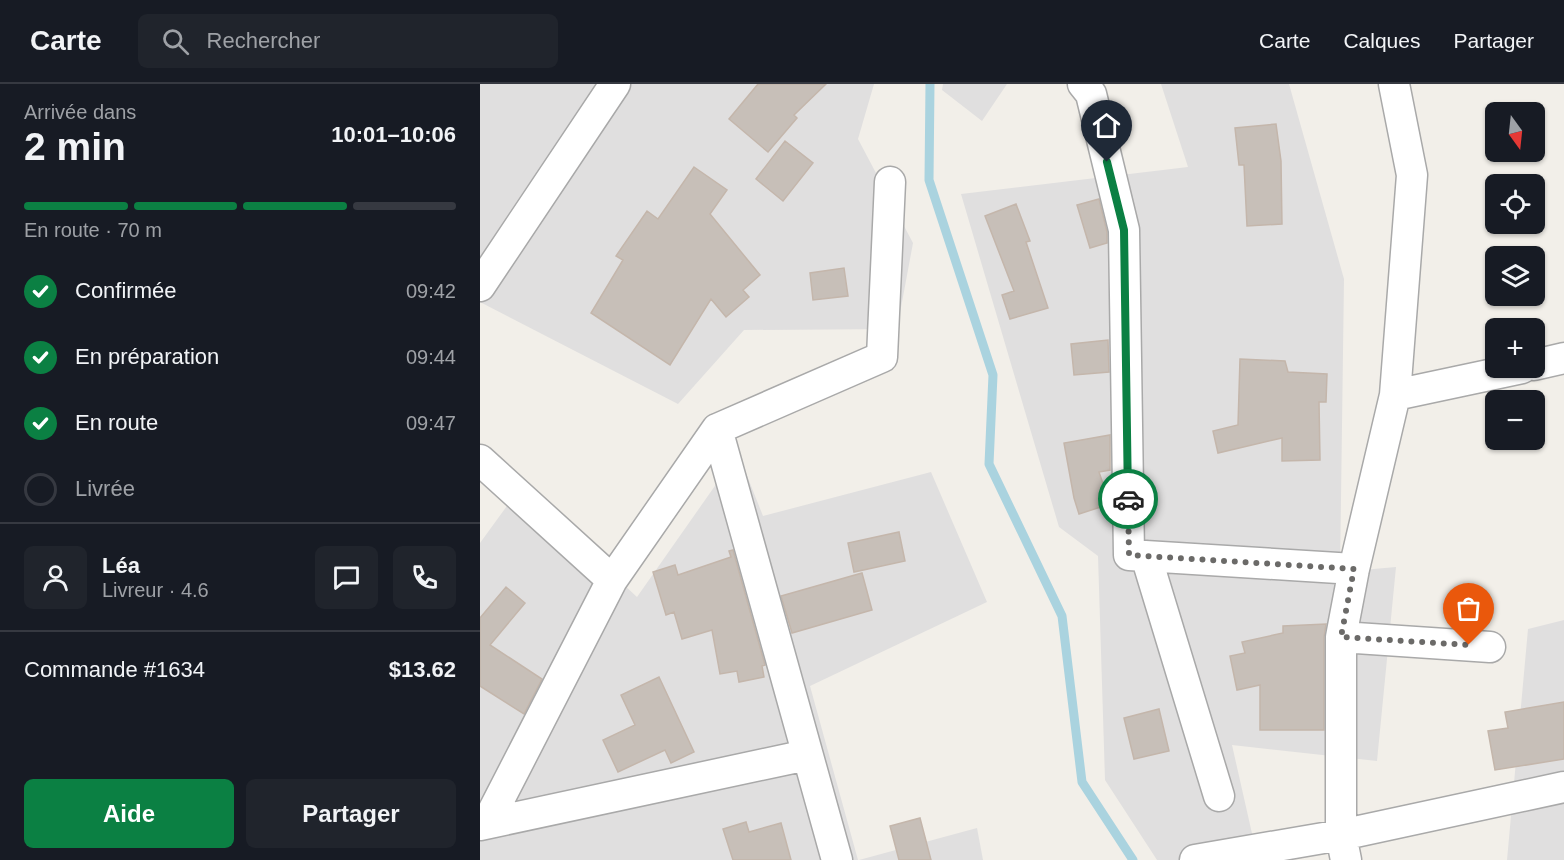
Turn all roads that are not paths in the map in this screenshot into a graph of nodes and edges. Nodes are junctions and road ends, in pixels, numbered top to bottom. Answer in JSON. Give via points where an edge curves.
{"nodes":[{"id":1,"x":615,"y":84,"type":"edge"},
{"id":2,"x":1083,"y":84,"type":"edge"},
{"id":3,"x":1394,"y":84,"type":"edge"},
{"id":4,"x":890,"y":182,"type":"dead end"},
{"id":5,"x":480,"y":286,"type":"edge"},
{"id":6,"x":1564,"y":358,"type":"edge"},
{"id":7,"x":1545,"y":362,"type":"edge"},
{"id":8,"x":1485,"y":376,"type":"edge"},
{"id":9,"x":1395,"y":395,"type":"junction"},
{"id":10,"x":717,"y":429,"type":"junction"},
{"id":11,"x":480,"y":460,"type":"edge"},
{"id":12,"x":1146,"y":556,"type":"junction"},
{"id":13,"x":1354,"y":569,"type":"junction"},
{"id":14,"x":612,"y":580,"type":"junction"},
{"id":15,"x":1341,"y":637,"type":"junction"},
{"id":16,"x":1490,"y":646,"type":"dead end"},
{"id":17,"x":807,"y":755,"type":"junction"},
{"id":18,"x":1564,"y":787,"type":"edge"},
{"id":19,"x":1219,"y":796,"type":"dead end"},
{"id":20,"x":484,"y":824,"type":"edge"},
{"id":21,"x":1344,"y":848,"type":"edge"},
{"id":22,"x":837,"y":860,"type":"edge"},
{"id":23,"x":1195,"y":860,"type":"edge"}],
"edges":[{"from":1,"to":5,"type":"street"},
{"from":2,"to":12,"type":"street","via":[[1091,94],[1124,230],[1129,555]]},
{"from":3,"to":9,"type":"street","via":[[1412,175]]},
{"from":4,"to":10,"type":"street","via":[[882,357]]},
{"from":6,"to":7,"type":"street"},
{"from":8,"to":9,"type":"street"},
{"from":9,"to":13,"type":"street"},
{"from":10,"to":14,"type":"street"},
{"from":10,"to":17,"type":"street"},
{"from":11,"to":14,"type":"street"},
{"from":12,"to":13,"type":"street"},
{"from":12,"to":19,"type":"street"},
{"from":13,"to":15,"type":"street"},
{"from":14,"to":20,"type":"street"},
{"from":15,"to":16,"type":"street"},
{"from":15,"to":21,"type":"street"},
{"from":17,"to":20,"type":"street"},
{"from":17,"to":22,"type":"street"},
{"from":18,"to":21,"type":"street"},
{"from":21,"to":23,"type":"street"}]}
